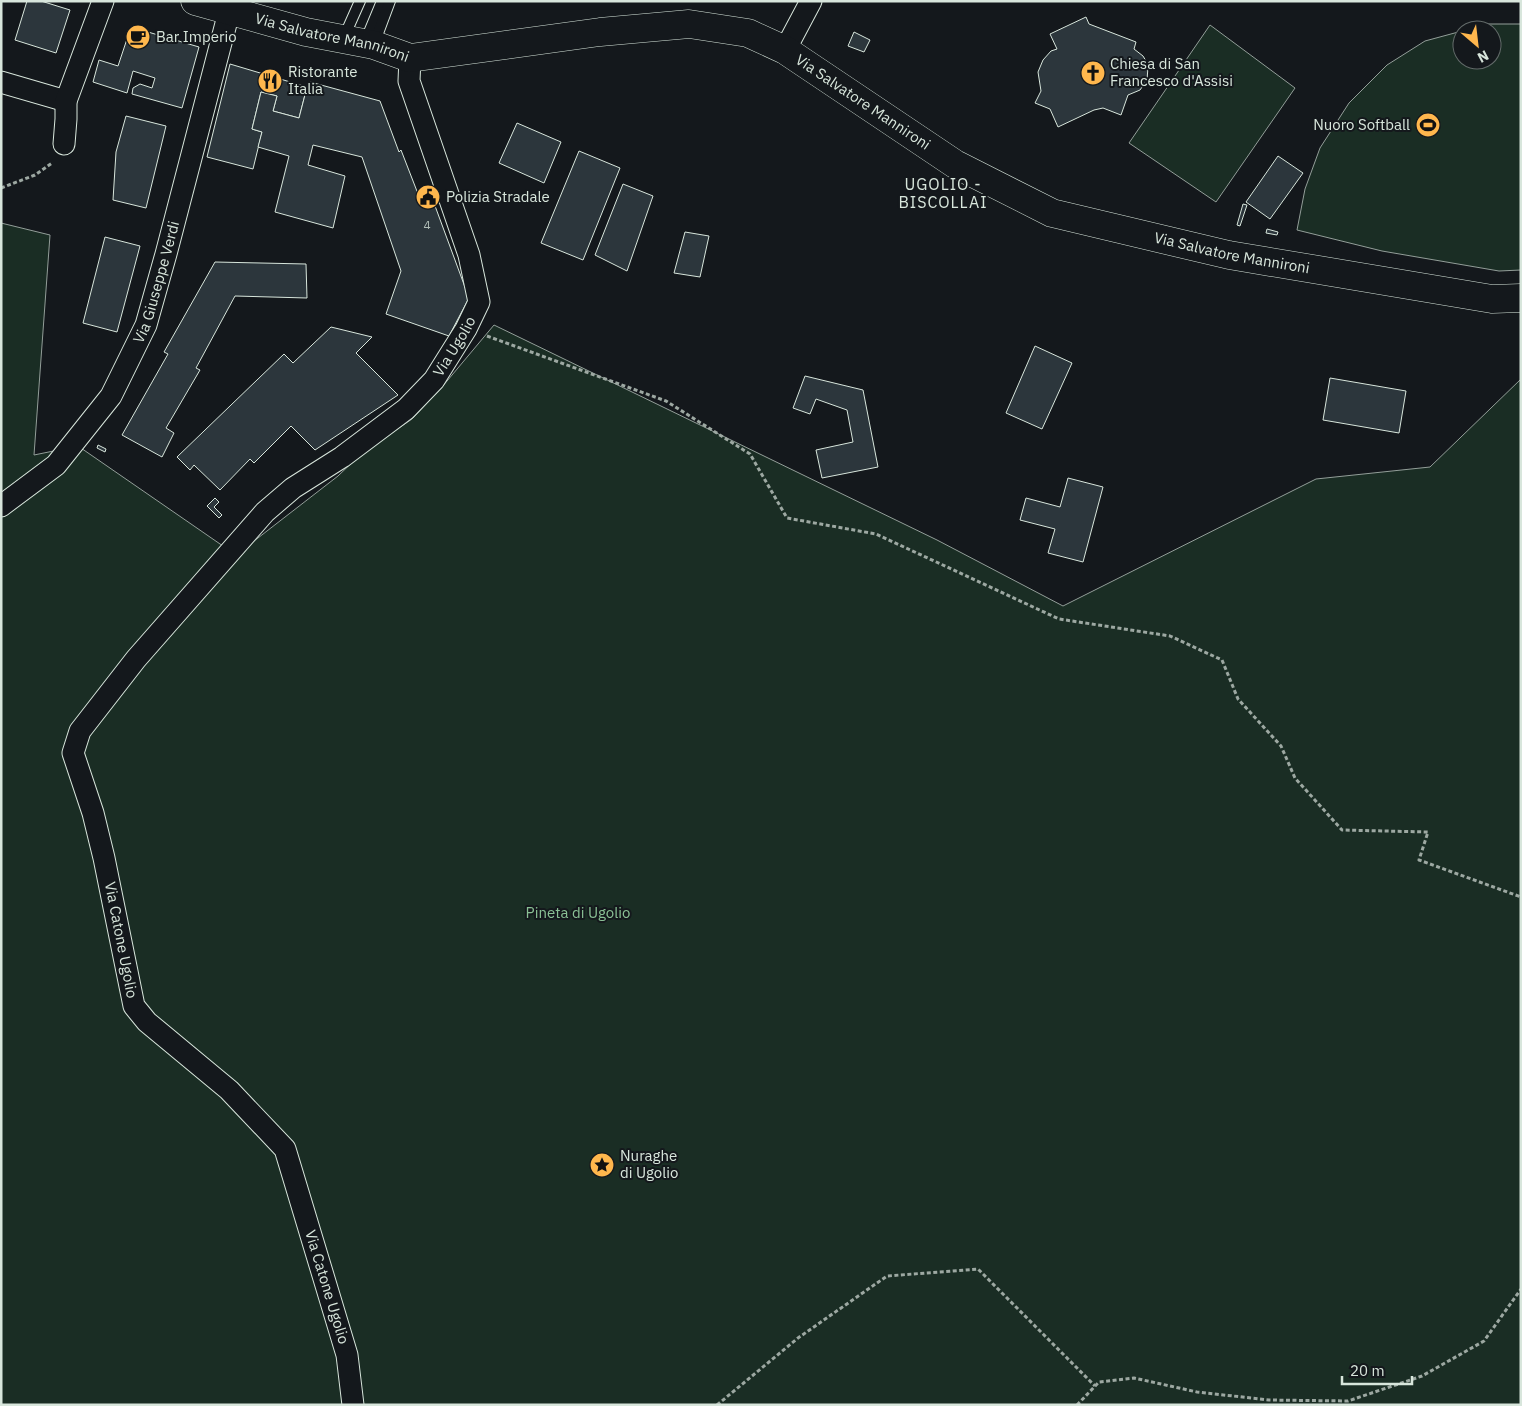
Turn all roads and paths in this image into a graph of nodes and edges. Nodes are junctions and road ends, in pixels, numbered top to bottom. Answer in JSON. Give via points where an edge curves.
{"nodes":[{"id":1,"x":103,"y":1,"type":"edge"},
{"id":2,"x":195,"y":1,"type":"edge"},
{"id":3,"x":360,"y":1,"type":"edge"},
{"id":4,"x":382,"y":1,"type":"edge"},
{"id":5,"x":390,"y":1,"type":"edge"},
{"id":6,"x":811,"y":1,"type":"edge"},
{"id":7,"x":229,"y":12,"type":"junction"},
{"id":8,"x":361,"y":42,"type":"junction"},
{"id":9,"x":785,"y":50,"type":"junction"},
{"id":10,"x":410,"y":58,"type":"junction"},
{"id":11,"x":1,"y":82,"type":"edge"},
{"id":12,"x":66,"y":101,"type":"junction"},
{"id":13,"x":64,"y":144,"type":"joint"},
{"id":14,"x":1,"y":188,"type":"edge"},
{"id":15,"x":1521,"y":298,"type":"edge"},
{"id":16,"x":466,"y":329,"type":"junction"},
{"id":17,"x":1,"y":506,"type":"edge"},
{"id":18,"x":230,"y":551,"type":"joint"},
{"id":19,"x":1521,"y":897,"type":"edge"},
{"id":20,"x":1521,"y":1289,"type":"edge"},
{"id":21,"x":1095,"y":1386,"type":"junction"},
{"id":22,"x":354,"y":1405,"type":"edge"},
{"id":23,"x":717,"y":1405,"type":"edge"},
{"id":24,"x":1076,"y":1405,"type":"edge"}],
"edges":[{"from":1,"to":12,"type":"street"},
{"from":2,"to":7,"type":"street","name":"Via Salvatore Mannironi"},
{"from":3,"to":8,"type":"lane"},
{"from":4,"to":8,"type":"lane"},
{"from":5,"to":8,"type":"lane"},
{"from":6,"to":9,"type":"street"},
{"from":7,"to":8,"type":"street","name":"Via Salvatore Mannironi"},
{"from":7,"to":17,"type":"street","name":"Via Giuseppe Verdi","via":[[146,325],[111,396],[56,465]]},
{"from":8,"to":10,"type":"street","name":"Via Salvatore Mannironi"},
{"from":9,"to":10,"type":"street","name":"Via Salvatore Mannironi","via":[[748,33],[689,24],[600,32]]},
{"from":9,"to":15,"type":"street","name":"Via Salvatore Mannironi","via":[[955,164],[1052,212],[1229,255],[1492,299]]},
{"from":10,"to":16,"type":"street","name":"Via Ugolio","via":[[409,81],[469,255],[479,302]]},
{"from":11,"to":12,"type":"street"},
{"from":12,"to":13,"type":"street"},
{"from":13,"to":14,"type":"path","via":[[55,160],[35,175]]},
{"from":16,"to":18,"type":"street","name":"Via Ugolio","via":[[434,380],[406,409],[342,457],[293,488],[265,512]]},
{"from":16,"to":19,"type":"path","via":[[666,401],[750,454],[788,518],[876,534],[1059,619],[1170,636],[1222,660],[1238,699],[1281,746],[1294,778],[1342,830],[1428,832],[1419,860]]},
{"from":18,"to":22,"type":"street","name":"Via Catone Ugolio","via":[[136,659],[80,731],[73,753],[104,858],[134,1006],[147,1022],[229,1090],[285,1149],[347,1355]]},
{"from":20,"to":21,"type":"path","via":[[1484,1341],[1422,1376],[1348,1401],[1269,1400],[1206,1393],[1134,1378],[1099,1382]]},
{"from":21,"to":23,"type":"path","via":[[978,1269],[887,1276],[798,1338]]},
{"from":21,"to":24,"type":"path"}]}
